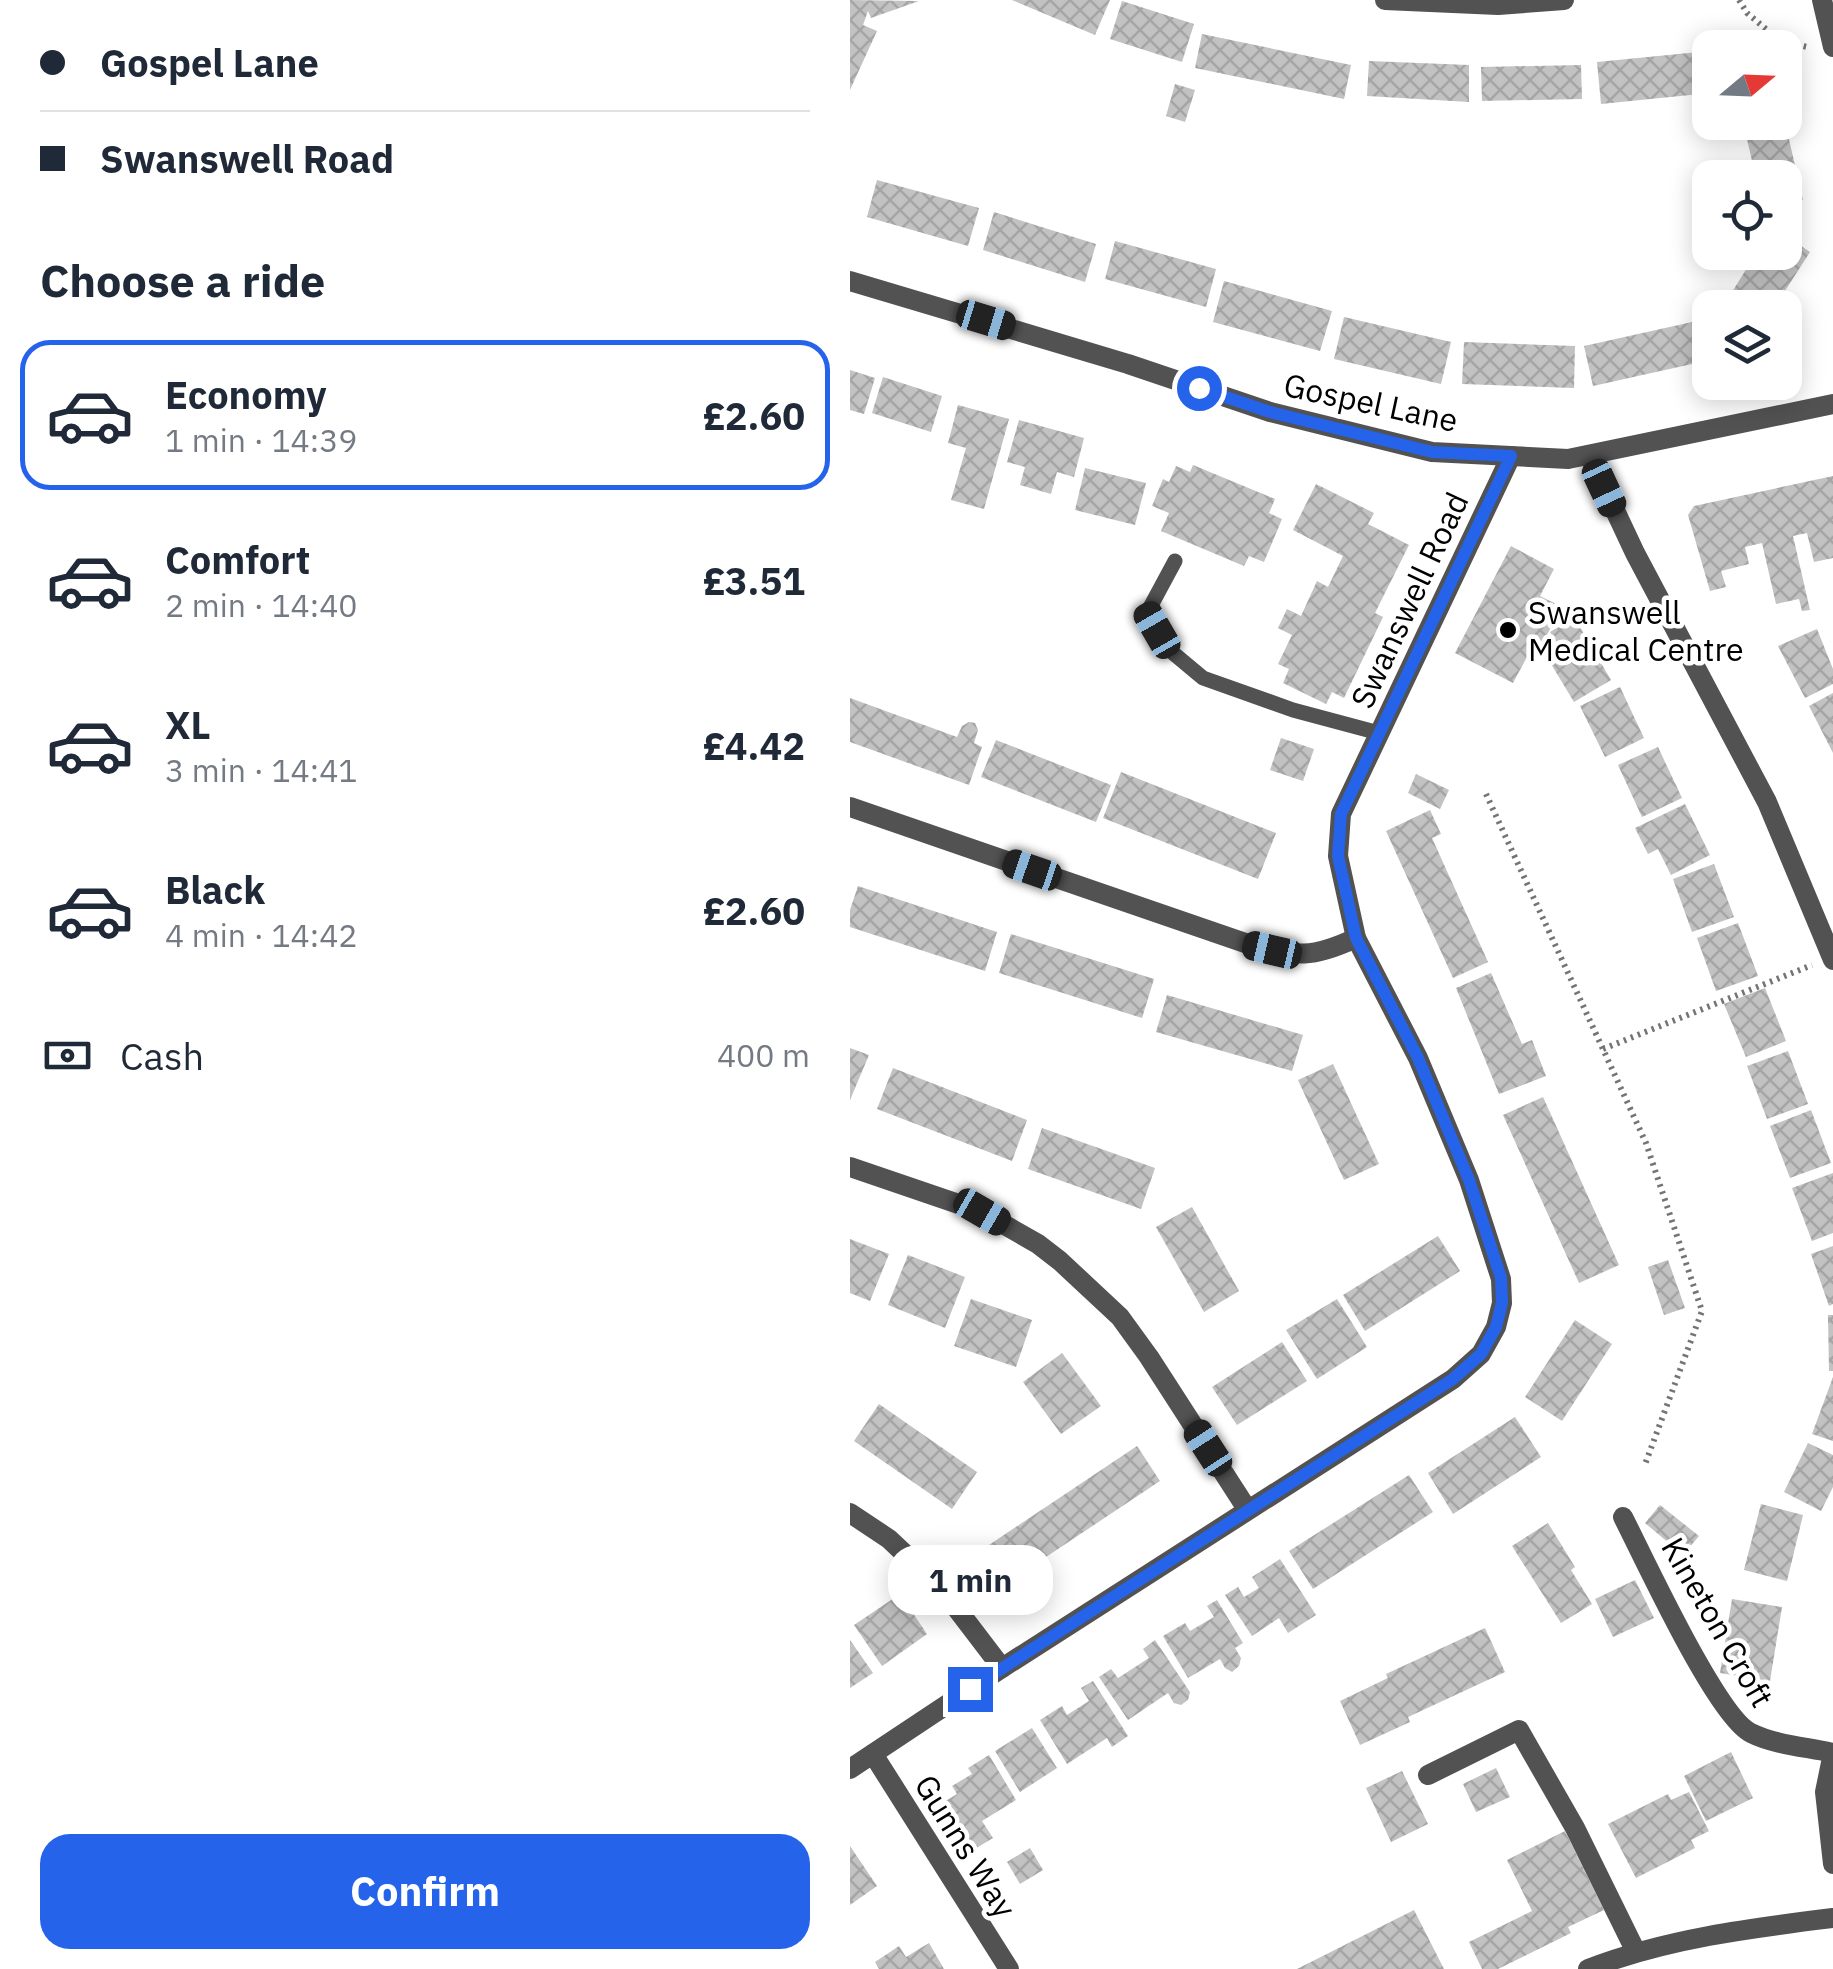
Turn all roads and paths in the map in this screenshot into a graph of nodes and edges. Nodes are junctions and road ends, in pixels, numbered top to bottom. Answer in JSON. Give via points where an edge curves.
{"nodes":[{"id":1,"x":1385,"y":0,"type":"edge"},
{"id":2,"x":1564,"y":0,"type":"edge"},
{"id":3,"x":1740,"y":0,"type":"edge"},
{"id":4,"x":1822,"y":0,"type":"edge"},
{"id":5,"x":1833,"y":45,"type":"edge"},
{"id":6,"x":850,"y":281,"type":"edge"},
{"id":7,"x":1833,"y":404,"type":"edge"},
{"id":8,"x":1589,"y":455,"type":"junction"},
{"id":9,"x":1511,"y":456,"type":"junction"},
{"id":10,"x":1175,"y":561,"type":"dead end"},
{"id":11,"x":1378,"y":734,"type":"junction"},
{"id":12,"x":1486,"y":794,"type":"dead end"},
{"id":13,"x":850,"y":807,"type":"edge"},
{"id":14,"x":1356,"y":938,"type":"junction"},
{"id":15,"x":1832,"y":958,"type":"edge"},
{"id":16,"x":1603,"y":1049,"type":"junction"},
{"id":17,"x":850,"y":1166,"type":"edge"},
{"id":18,"x":1644,"y":1467,"type":"dead end"},
{"id":19,"x":1247,"y":1510,"type":"junction"},
{"id":20,"x":850,"y":1513,"type":"edge"},
{"id":21,"x":1623,"y":1516,"type":"dead end"},
{"id":22,"x":1002,"y":1668,"type":"junction"},
{"id":23,"x":1833,"y":1753,"type":"edge"},
{"id":24,"x":873,"y":1754,"type":"junction"},
{"id":25,"x":850,"y":1768,"type":"edge"},
{"id":26,"x":1428,"y":1775,"type":"dead end"},
{"id":27,"x":1833,"y":1864,"type":"edge"},
{"id":28,"x":1833,"y":1918,"type":"edge"},
{"id":29,"x":1631,"y":1958,"type":"edge"},
{"id":30,"x":1008,"y":1969,"type":"edge"},
{"id":31,"x":1588,"y":1969,"type":"edge"}],
"edges":[{"from":1,"to":2,"type":"street"},
{"from":3,"to":5,"type":"path","via":[[1779,40]]},
{"from":4,"to":5,"type":"street"},
{"from":6,"to":9,"type":"street","name":"Gospel Lane","via":[[1270,412],[1432,452]]},
{"from":7,"to":8,"type":"street","name":"Gospel Lane"},
{"from":8,"to":9,"type":"street","name":"Gospel Lane"},
{"from":8,"to":15,"type":"street","via":[[1767,802]]},
{"from":9,"to":11,"type":"street","name":"Swanswell Road"},
{"from":10,"to":11,"type":"lane","via":[[1147,612],[1167,648],[1203,678]]},
{"from":11,"to":14,"type":"street","name":"Swanswell Road","via":[[1341,814],[1338,856]]},
{"from":12,"to":16,"type":"path"},
{"from":13,"to":14,"type":"street","via":[[1251,945],[1293,955],[1328,951]]},
{"from":14,"to":19,"type":"street","name":"Swanswell Road","via":[[1418,1058],[1469,1180],[1495,1254],[1502,1303],[1481,1354],[1453,1379]]},
{"from":15,"to":16,"type":"path"},
{"from":16,"to":18,"type":"path","via":[[1646,1143],[1702,1310]]},
{"from":17,"to":19,"type":"street","via":[[982,1212],[1060,1261],[1120,1317]]},
{"from":19,"to":22,"type":"street","name":"Swanswell Road"},
{"from":20,"to":22,"type":"street","via":[[889,1538],[941,1588]]},
{"from":21,"to":23,"type":"street","name":"Kineton Croft","via":[[1730,1715],[1748,1732]]},
{"from":22,"to":24,"type":"street","name":"Swanswell Road"},
{"from":23,"to":27,"type":"street","via":[[1825,1792]]},
{"from":24,"to":25,"type":"street","name":"Swanswell Road"},
{"from":24,"to":30,"type":"street","name":"Gunns Way"},
{"from":26,"to":29,"type":"street","via":[[1520,1730],[1575,1828]]},
{"from":28,"to":29,"type":"street","via":[[1759,1927]]},
{"from":29,"to":31,"type":"street"}]}
